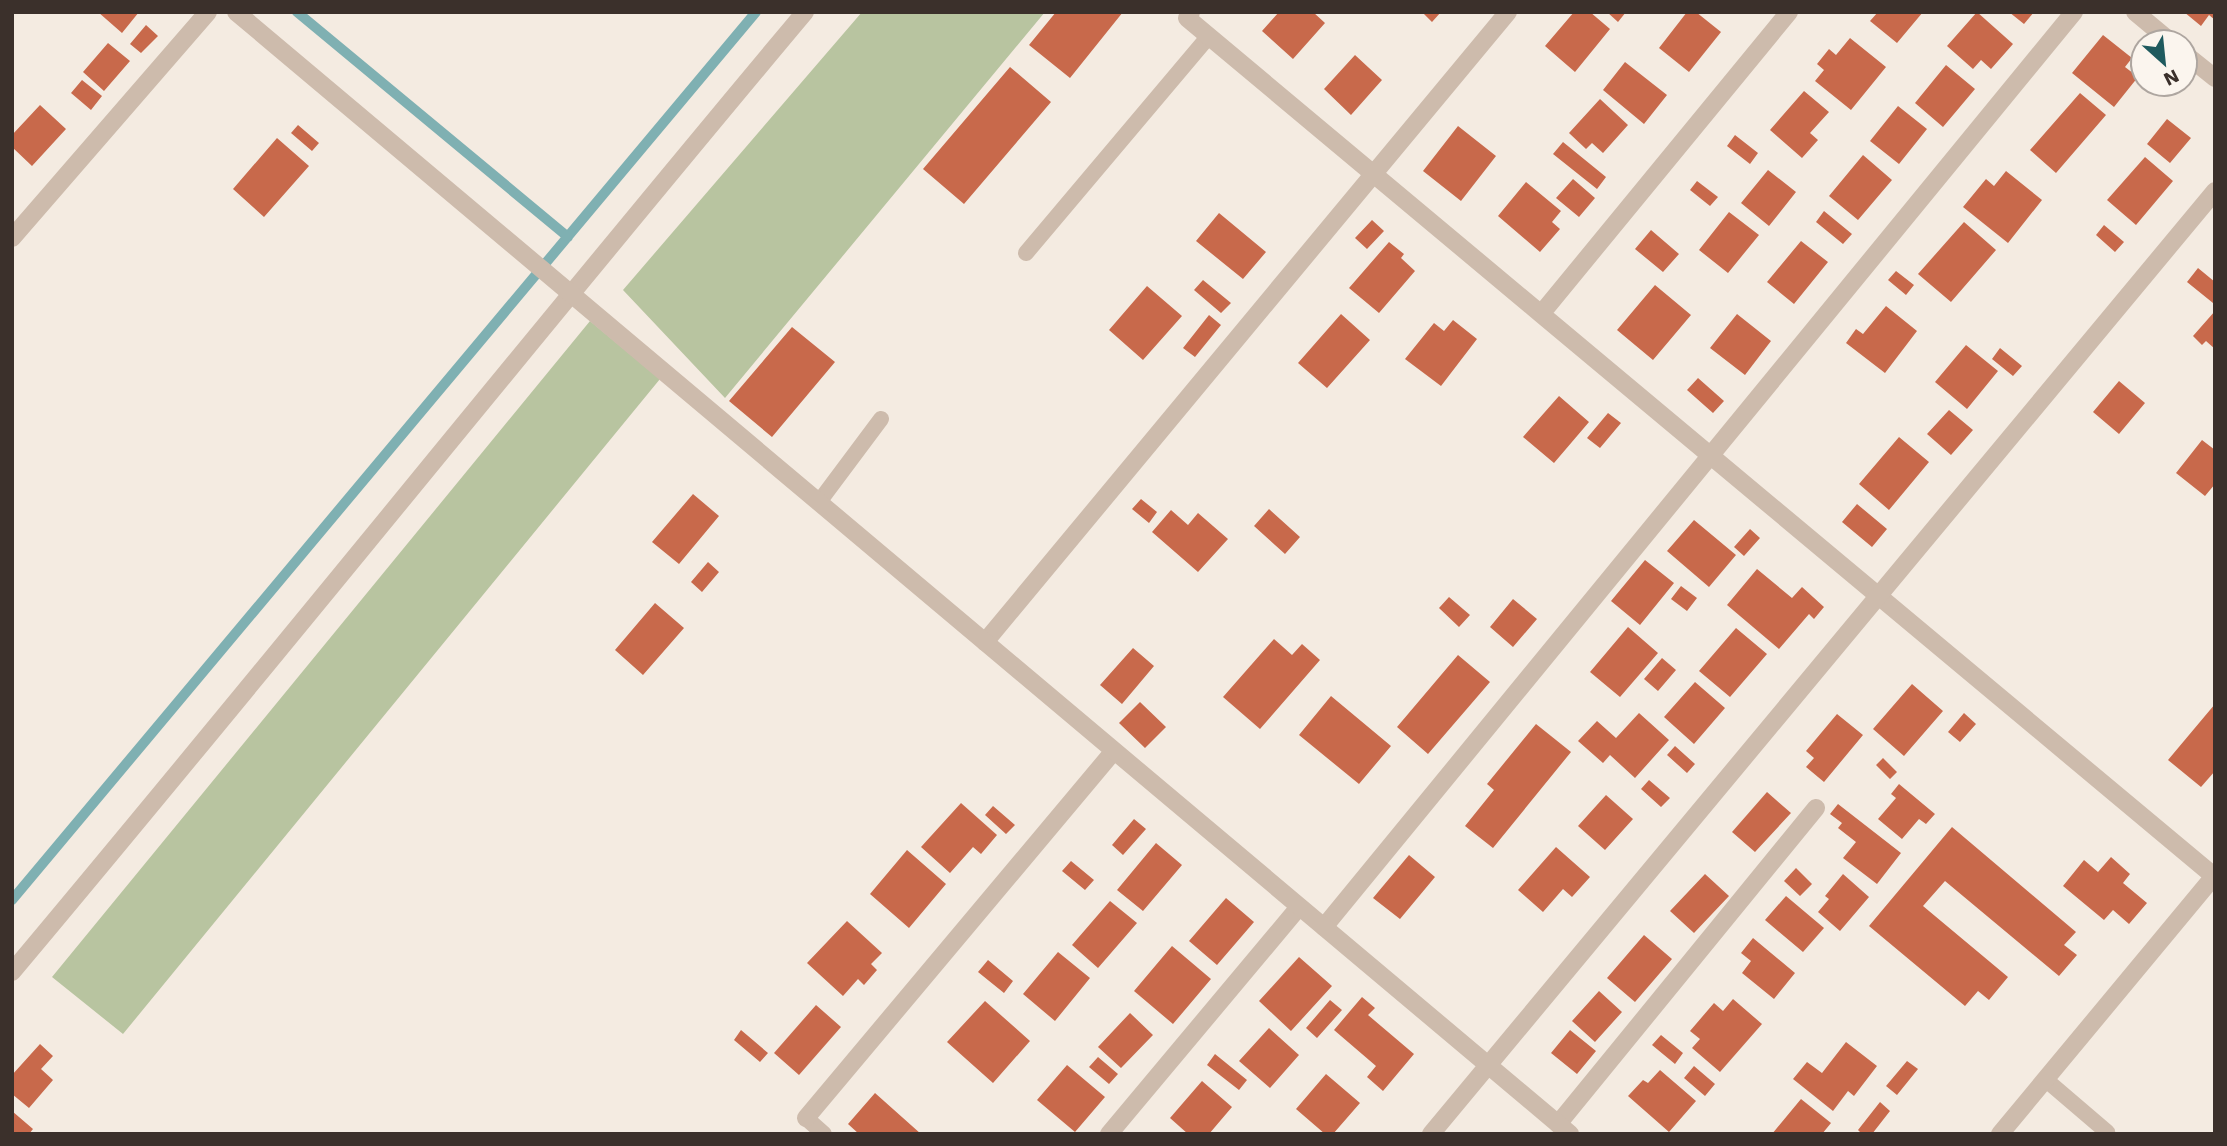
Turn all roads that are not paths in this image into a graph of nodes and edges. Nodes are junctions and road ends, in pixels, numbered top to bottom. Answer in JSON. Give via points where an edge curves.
{"nodes":[{"id":1,"x":208,"y":12,"type":"edge"},
{"id":2,"x":236,"y":12,"type":"edge"},
{"id":3,"x":805,"y":12,"type":"edge"},
{"id":4,"x":1191,"y":12,"type":"edge"},
{"id":5,"x":1508,"y":12,"type":"edge"},
{"id":6,"x":1789,"y":12,"type":"edge"},
{"id":7,"x":2074,"y":12,"type":"edge"},
{"id":8,"x":2136,"y":12,"type":"edge"},
{"id":9,"x":2155,"y":28,"type":"edge"},
{"id":10,"x":1209,"y":36,"type":"junction"},
{"id":11,"x":2199,"y":65,"type":"edge"},
{"id":12,"x":2215,"y":78,"type":"edge"},
{"id":13,"x":1372,"y":173,"type":"junction"},
{"id":14,"x":2215,"y":191,"type":"edge"},
{"id":15,"x":12,"y":239,"type":"edge"},
{"id":16,"x":1026,"y":253,"type":"dead end"},
{"id":17,"x":570,"y":292,"type":"junction"},
{"id":18,"x":1541,"y":314,"type":"junction"},
{"id":19,"x":881,"y":419,"type":"dead end"},
{"id":20,"x":1708,"y":456,"type":"junction"},
{"id":21,"x":818,"y":502,"type":"junction"},
{"id":22,"x":1879,"y":598,"type":"junction"},
{"id":23,"x":985,"y":642,"type":"junction"},
{"id":24,"x":1113,"y":752,"type":"junction"},
{"id":25,"x":1816,"y":808,"type":"dead end"},
{"id":26,"x":2215,"y":876,"type":"edge"},
{"id":27,"x":1298,"y":907,"type":"junction"},
{"id":28,"x":1324,"y":927,"type":"junction"},
{"id":29,"x":12,"y":972,"type":"edge"},
{"id":30,"x":1489,"y":1065,"type":"junction"},
{"id":31,"x":2045,"y":1079,"type":"junction"},
{"id":32,"x":806,"y":1118,"type":"joint"},
{"id":33,"x":1564,"y":1129,"type":"edge"},
{"id":34,"x":824,"y":1134,"type":"edge"},
{"id":35,"x":1109,"y":1134,"type":"edge"},
{"id":36,"x":1431,"y":1134,"type":"edge"},
{"id":37,"x":2000,"y":1134,"type":"edge"},
{"id":38,"x":2106,"y":1134,"type":"edge"}],
"edges":[{"from":1,"to":15,"type":"street"},
{"from":2,"to":17,"type":"street"},
{"from":3,"to":17,"type":"street"},
{"from":4,"to":10,"type":"street","via":[[1187,18]]},
{"from":5,"to":13,"type":"street"},
{"from":6,"to":18,"type":"street"},
{"from":7,"to":20,"type":"street"},
{"from":8,"to":9,"type":"street"},
{"from":10,"to":13,"type":"street"},
{"from":10,"to":16,"type":"lane"},
{"from":11,"to":12,"type":"street"},
{"from":13,"to":18,"type":"street"},
{"from":13,"to":23,"type":"street"},
{"from":14,"to":22,"type":"street"},
{"from":17,"to":21,"type":"street"},
{"from":17,"to":29,"type":"street","via":[[259,678]]},
{"from":18,"to":20,"type":"street"},
{"from":19,"to":21,"type":"lane"},
{"from":20,"to":22,"type":"street"},
{"from":20,"to":28,"type":"street"},
{"from":21,"to":23,"type":"street"},
{"from":22,"to":26,"type":"street"},
{"from":22,"to":30,"type":"street"},
{"from":23,"to":24,"type":"street"},
{"from":24,"to":27,"type":"street"},
{"from":24,"to":32,"type":"street"},
{"from":25,"to":33,"type":"street"},
{"from":26,"to":31,"type":"street"},
{"from":27,"to":28,"type":"street"},
{"from":27,"to":35,"type":"street"},
{"from":28,"to":30,"type":"street"},
{"from":30,"to":33,"type":"street"},
{"from":30,"to":36,"type":"street"},
{"from":31,"to":37,"type":"street"},
{"from":31,"to":38,"type":"lane"},
{"from":32,"to":34,"type":"lane"}]}
